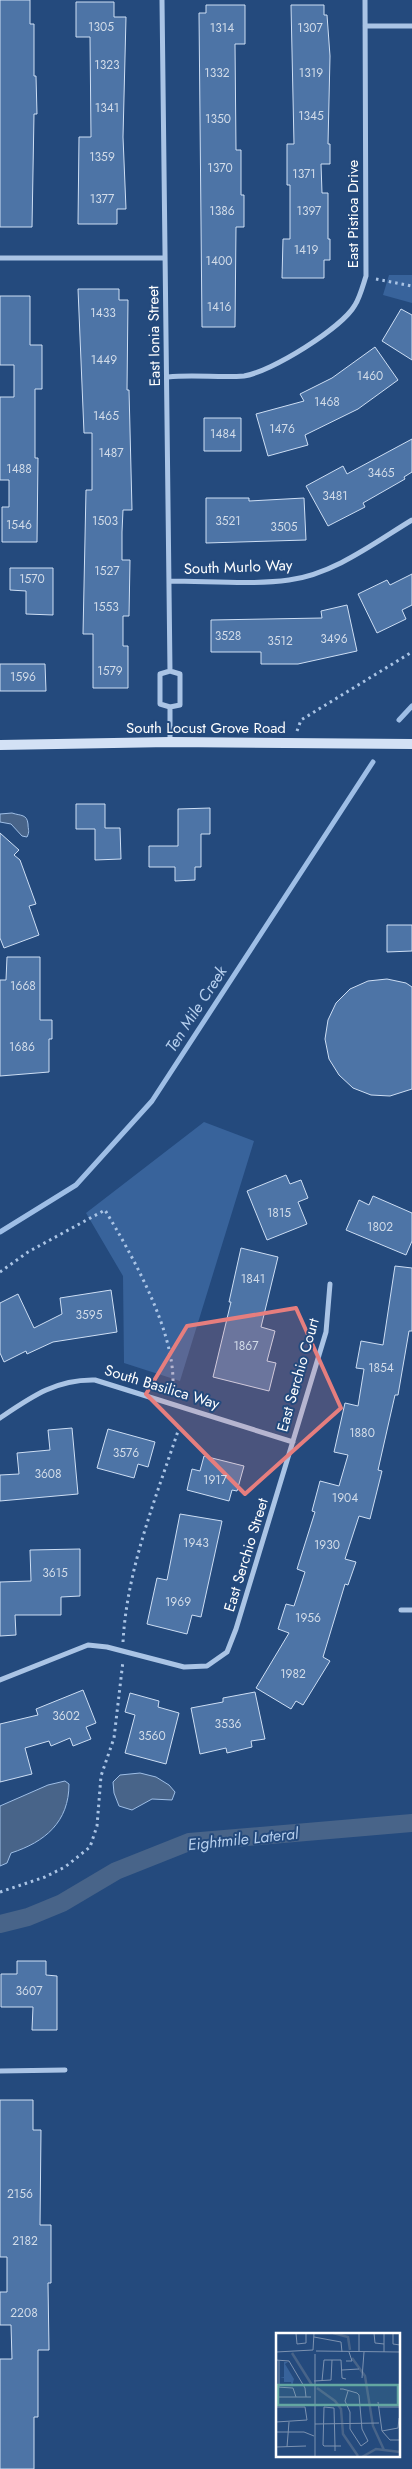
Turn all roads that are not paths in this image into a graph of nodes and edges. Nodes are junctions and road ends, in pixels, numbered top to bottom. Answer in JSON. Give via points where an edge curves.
{"nodes":[{"id":1,"x":162,"y":0,"type":"edge"},
{"id":2,"x":365,"y":0,"type":"edge"},
{"id":3,"x":365,"y":26,"type":"junction"},
{"id":4,"x":412,"y":26,"type":"edge"},
{"id":5,"x":0,"y":258,"type":"edge"},
{"id":6,"x":165,"y":258,"type":"junction"},
{"id":7,"x":168,"y":377,"type":"junction"},
{"id":8,"x":412,"y":520,"type":"edge"},
{"id":9,"x":170,"y":581,"type":"junction"},
{"id":10,"x":170,"y":671,"type":"junction"},
{"id":11,"x":170,"y":707,"type":"junction"},
{"id":12,"x":170,"y":742,"type":"junction"},
{"id":13,"x":412,"y":744,"type":"edge"},
{"id":14,"x":0,"y":745,"type":"edge"},
{"id":15,"x":330,"y":1284,"type":"dead end"},
{"id":16,"x":0,"y":1418,"type":"edge"},
{"id":17,"x":293,"y":1442,"type":"junction"},
{"id":18,"x":400,"y":1610,"type":"dead end"},
{"id":19,"x":412,"y":1610,"type":"edge"},
{"id":20,"x":0,"y":1680,"type":"edge"},
{"id":21,"x":65,"y":2070,"type":"dead end"},
{"id":22,"x":0,"y":2071,"type":"edge"}],
"edges":[{"from":1,"to":6,"type":"street","name":"East Ionia Street"},
{"from":2,"to":3,"type":"street","name":"East Pistioa Drive"},
{"from":3,"to":4,"type":"street"},
{"from":3,"to":7,"type":"street","name":"East Pistioa Drive","via":[[366,276],[356,305],[338,326],[270,367],[245,376]]},
{"from":5,"to":6,"type":"street"},
{"from":6,"to":7,"type":"street","name":"East Ionia Street"},
{"from":7,"to":9,"type":"street","name":"East Ionia Street"},
{"from":8,"to":9,"type":"street","name":"South Murlo Way","via":[[346,560],[290,580]]},
{"from":9,"to":10,"type":"street","name":"East Ionia Street"},
{"from":10,"to":11,"type":"street","name":"East Ionia Street","via":[[160,674],[160,704]]},
{"from":10,"to":11,"type":"street","name":"East Ionia Street","via":[[180,674],[180,705]]},
{"from":11,"to":12,"type":"street","name":"East Ionia Street"},
{"from":12,"to":13,"type":"main road","name":"South Locust Grove Road"},
{"from":12,"to":14,"type":"main road","name":"South Locust Grove Road"},
{"from":15,"to":17,"type":"street","name":"East Serchio Court","via":[[326,1332]]},
{"from":16,"to":17,"type":"street","name":"South Basilica Way","via":[[38,1392],[60,1383],[95,1380]]},
{"from":17,"to":20,"type":"street","name":"East Serchio Street","via":[[227,1652],[207,1666],[184,1667],[123,1651],[88,1646]]},
{"from":18,"to":19,"type":"street"},
{"from":21,"to":22,"type":"street"}]}
